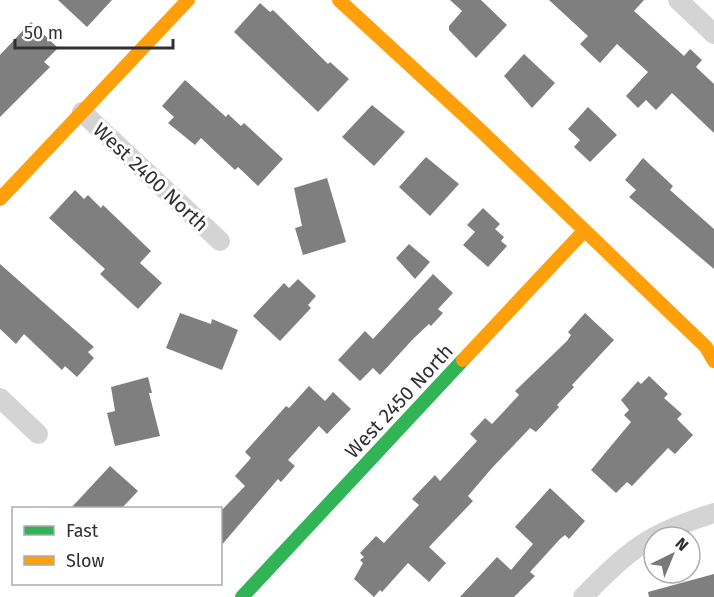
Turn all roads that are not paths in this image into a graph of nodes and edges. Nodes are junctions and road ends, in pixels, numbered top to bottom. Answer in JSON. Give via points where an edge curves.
{"nodes":[{"id":1,"x":188,"y":0,"type":"edge"},
{"id":2,"x":339,"y":0,"type":"edge"},
{"id":3,"x":678,"y":0,"type":"edge"},
{"id":4,"x":714,"y":34,"type":"edge"},
{"id":5,"x":82,"y":112,"type":"junction"},
{"id":6,"x":0,"y":199,"type":"edge"},
{"id":7,"x":584,"y":231,"type":"junction"},
{"id":8,"x":220,"y":241,"type":"dead end"},
{"id":9,"x":714,"y":361,"type":"edge"},
{"id":10,"x":0,"y":398,"type":"edge"},
{"id":11,"x":38,"y":434,"type":"dead end"},
{"id":12,"x":714,"y":513,"type":"edge"},
{"id":13,"x":242,"y":597,"type":"edge"},
{"id":14,"x":583,"y":597,"type":"edge"}],
"edges":[{"from":1,"to":5,"type":"street"},
{"from":2,"to":7,"type":"street"},
{"from":3,"to":4,"type":"street"},
{"from":5,"to":6,"type":"street"},
{"from":5,"to":8,"type":"street","name":"West 2400 North"},
{"from":7,"to":9,"type":"street","via":[[705,347]]},
{"from":7,"to":13,"type":"street","name":"West 2450 North"},
{"from":10,"to":11,"type":"street"},
{"from":12,"to":14,"type":"street","via":[[642,542]]}]}
